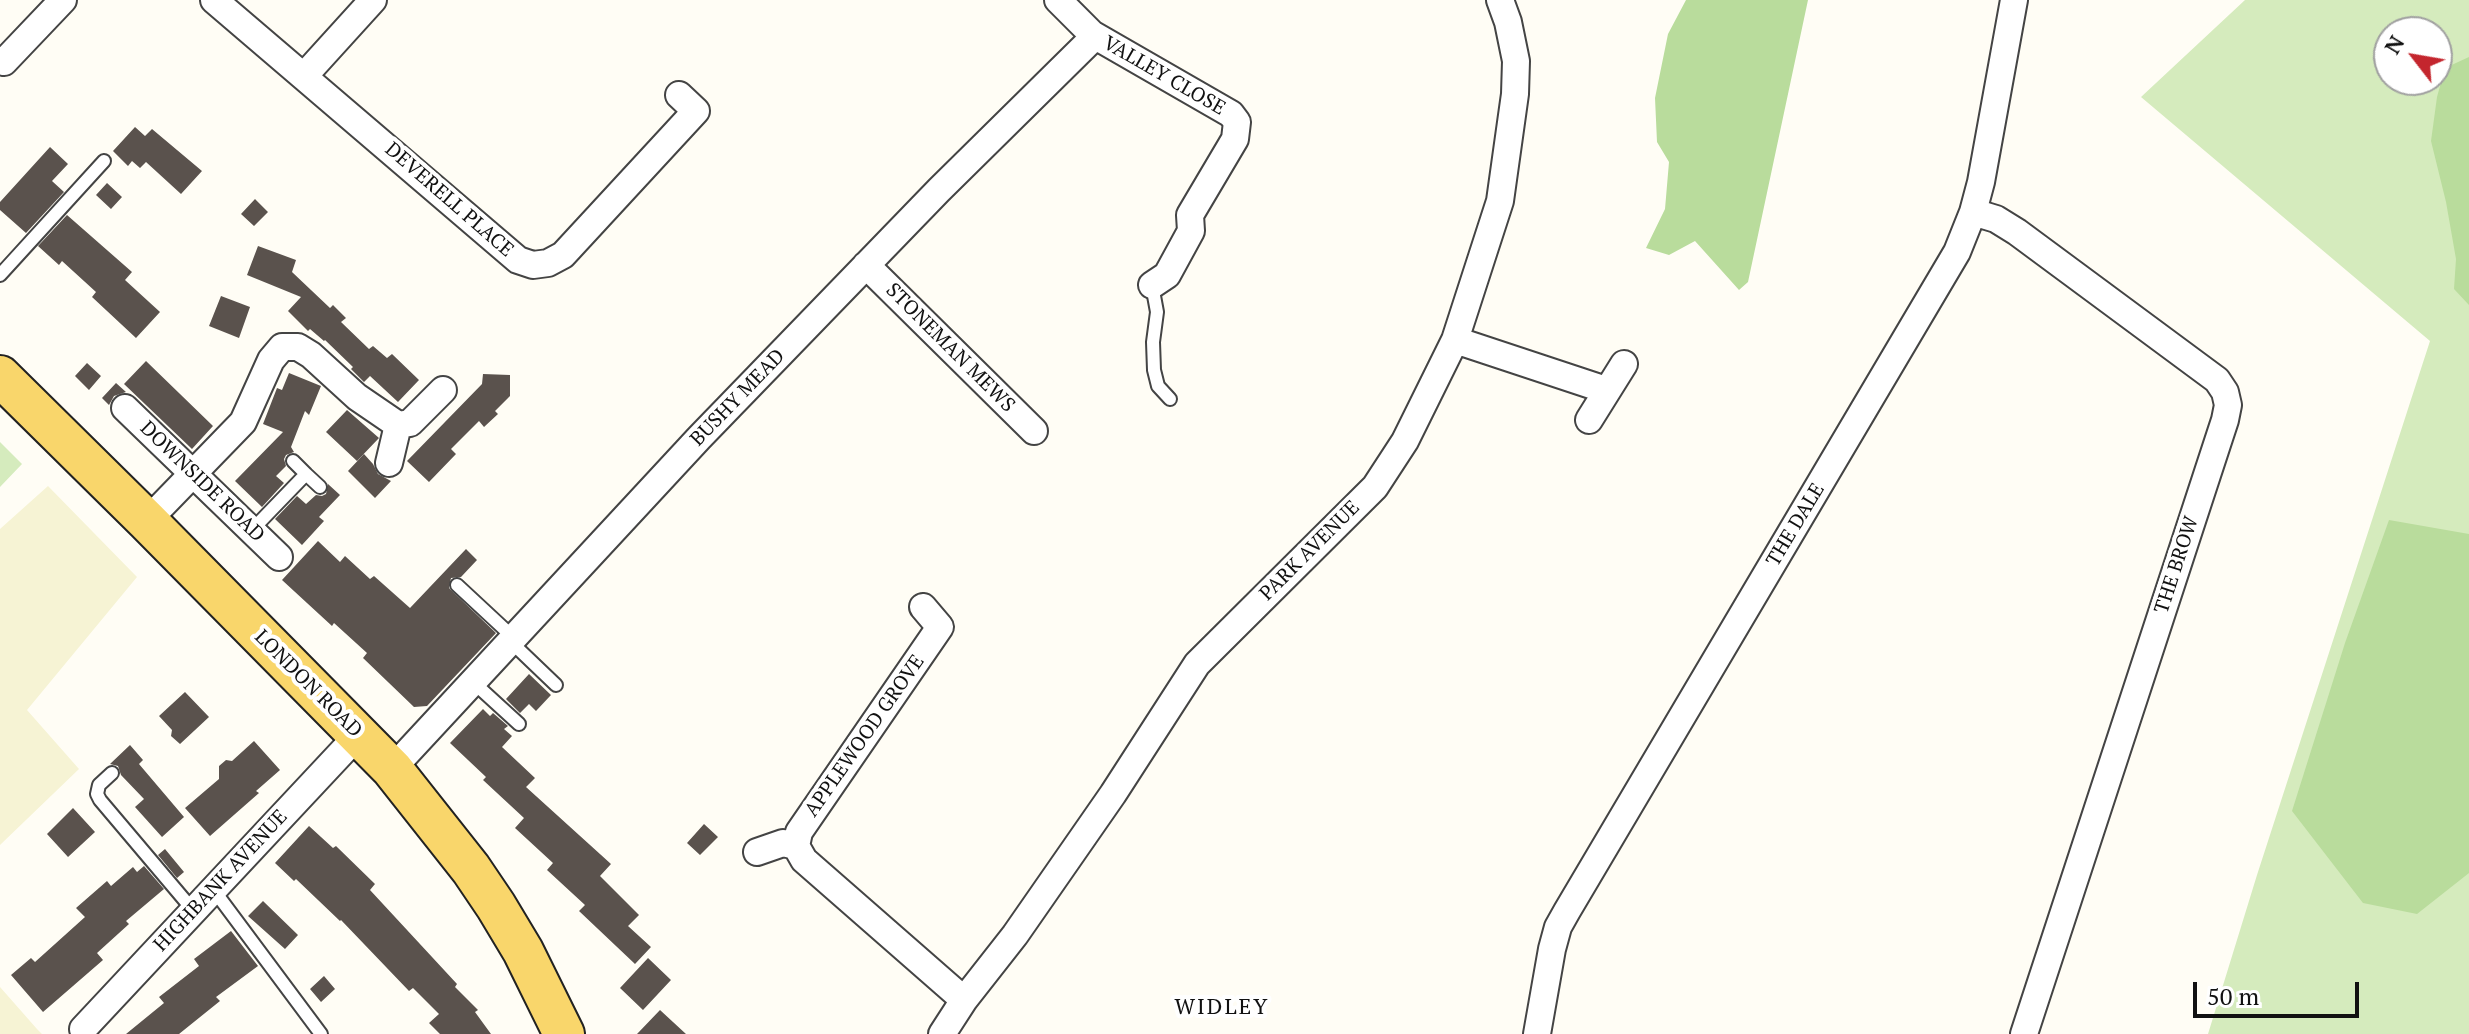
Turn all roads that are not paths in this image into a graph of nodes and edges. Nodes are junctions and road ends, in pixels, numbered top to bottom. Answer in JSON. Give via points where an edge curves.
{"nodes":[{"id":1,"x":63,"y":0,"type":"edge"},
{"id":2,"x":214,"y":0,"type":"edge"},
{"id":3,"x":373,"y":0,"type":"edge"},
{"id":4,"x":1058,"y":0,"type":"edge"},
{"id":5,"x":1500,"y":0,"type":"edge"},
{"id":6,"x":2014,"y":0,"type":"edge"},
{"id":7,"x":1092,"y":34,"type":"junction"},
{"id":8,"x":4,"y":62,"type":"dead end"},
{"id":9,"x":304,"y":76,"type":"junction"},
{"id":10,"x":694,"y":110,"type":"dead end"},
{"id":11,"x":104,"y":161,"type":"dead end"},
{"id":12,"x":1973,"y":212,"type":"junction"},
{"id":13,"x":866,"y":265,"type":"junction"},
{"id":14,"x":0,"y":275,"type":"edge"},
{"id":15,"x":1152,"y":285,"type":"joint"},
{"id":16,"x":1455,"y":340,"type":"junction"},
{"id":17,"x":1624,"y":364,"type":"dead end"},
{"id":18,"x":0,"y":376,"type":"edge"},
{"id":19,"x":443,"y":390,"type":"dead end"},
{"id":20,"x":1606,"y":390,"type":"junction"},
{"id":21,"x":1170,"y":399,"type":"dead end"},
{"id":22,"x":125,"y":408,"type":"dead end"},
{"id":23,"x":1589,"y":420,"type":"dead end"},
{"id":24,"x":398,"y":425,"type":"junction"},
{"id":25,"x":1034,"y":431,"type":"dead end"},
{"id":26,"x":293,"y":461,"type":"dead end"},
{"id":27,"x":389,"y":463,"type":"dead end"},
{"id":28,"x":306,"y":474,"type":"junction"},
{"id":29,"x":194,"y":475,"type":"junction"},
{"id":30,"x":320,"y":487,"type":"dead end"},
{"id":31,"x":147,"y":521,"type":"junction"},
{"id":32,"x":252,"y":530,"type":"junction"},
{"id":33,"x":279,"y":557,"type":"dead end"},
{"id":34,"x":457,"y":585,"type":"dead end"},
{"id":35,"x":923,"y":607,"type":"dead end"},
{"id":36,"x":512,"y":639,"type":"junction"},
{"id":37,"x":473,"y":682,"type":"junction"},
{"id":38,"x":556,"y":685,"type":"dead end"},
{"id":39,"x":519,"y":724,"type":"dead end"},
{"id":40,"x":359,"y":734,"type":"junction"},
{"id":41,"x":392,"y":769,"type":"junction"},
{"id":42,"x":112,"y":773,"type":"dead end"},
{"id":43,"x":796,"y":846,"type":"junction"},
{"id":44,"x":757,"y":852,"type":"dead end"},
{"id":45,"x":213,"y":889,"type":"junction"},
{"id":46,"x":193,"y":910,"type":"junction"},
{"id":47,"x":964,"y":1000,"type":"junction"},
{"id":48,"x":83,"y":1029,"type":"dead end"},
{"id":49,"x":321,"y":1034,"type":"edge"},
{"id":50,"x":564,"y":1034,"type":"edge"},
{"id":51,"x":942,"y":1034,"type":"edge"},
{"id":52,"x":1537,"y":1034,"type":"edge"},
{"id":53,"x":2024,"y":1034,"type":"edge"}],
"edges":[{"from":1,"to":8,"type":"street"},
{"from":2,"to":9,"type":"street","name":"DEVERELL PLACE"},
{"from":3,"to":9,"type":"street"},
{"from":4,"to":7,"type":"street"},
{"from":5,"to":16,"type":"street","name":"PARK AVENUE","via":[[1516,61],[1515,94],[1500,201]]},
{"from":6,"to":12,"type":"street","name":"THE DALE"},
{"from":7,"to":13,"type":"street","name":"BUSHY MEAD"},
{"from":7,"to":15,"type":"street","name":"VALLEY CLOSE","via":[[1237,122],[1235,139],[1190,215],[1191,231],[1167,275]]},
{"from":9,"to":10,"type":"street","name":"DEVERELL PLACE","via":[[518,260],[533,265],[563,255]]},
{"from":11,"to":14,"type":"lane"},
{"from":12,"to":52,"type":"street","name":"THE DALE","via":[[1941,283],[1562,919]]},
{"from":12,"to":53,"type":"street","name":"THE BROW","via":[[2017,232],[2217,380],[2228,405]]},
{"from":13,"to":25,"type":"street","name":"STONEMAN MEWS"},
{"from":13,"to":36,"type":"street","name":"BUSHY MEAD"},
{"from":15,"to":21,"type":"lane","via":[[1157,312],[1154,370],[1158,386]]},
{"from":16,"to":20,"type":"street"},
{"from":16,"to":47,"type":"street","name":"PARK AVENUE","via":[[1405,441],[1375,487],[1197,664],[1042,897]]},
{"from":17,"to":20,"type":"street"},
{"from":18,"to":31,"type":"main road","name":"LONDON ROAD"},
{"from":19,"to":24,"type":"street","via":[[410,423]]},
{"from":20,"to":23,"type":"street"},
{"from":22,"to":29,"type":"street","name":"DOWNSIDE ROAD"},
{"from":24,"to":27,"type":"street"},
{"from":24,"to":29,"type":"street","via":[[311,355],[298,347],[282,347],[243,422]]},
{"from":26,"to":28,"type":"lane"},
{"from":28,"to":30,"type":"lane"},
{"from":28,"to":32,"type":"lane"},
{"from":29,"to":31,"type":"street"},
{"from":29,"to":32,"type":"street","name":"DOWNSIDE ROAD"},
{"from":31,"to":40,"type":"main road","name":"LONDON ROAD"},
{"from":32,"to":33,"type":"street","name":"DOWNSIDE ROAD"},
{"from":34,"to":36,"type":"lane"},
{"from":35,"to":43,"type":"street","name":"APPLEWOOD GROVE","via":[[949,620],[799,832]]},
{"from":36,"to":37,"type":"street","name":"BUSHY MEAD"},
{"from":36,"to":38,"type":"lane"},
{"from":37,"to":39,"type":"lane"},
{"from":37,"to":41,"type":"street","name":"BUSHY MEAD"},
{"from":40,"to":41,"type":"main road","name":"LONDON ROAD"},
{"from":40,"to":45,"type":"street","name":"HIGHBANK AVENUE"},
{"from":41,"to":50,"type":"main road","name":"LONDON ROAD","via":[[496,906]]},
{"from":42,"to":46,"type":"lane","via":[[99,785],[100,800]]},
{"from":43,"to":44,"type":"street","via":[[783,843]]},
{"from":43,"to":47,"type":"street","via":[[804,860]]},
{"from":45,"to":46,"type":"street","name":"HIGHBANK AVENUE"},
{"from":45,"to":49,"type":"lane"},
{"from":46,"to":48,"type":"street","name":"HIGHBANK AVENUE"},
{"from":47,"to":51,"type":"street","name":"PARK AVENUE"}]}
